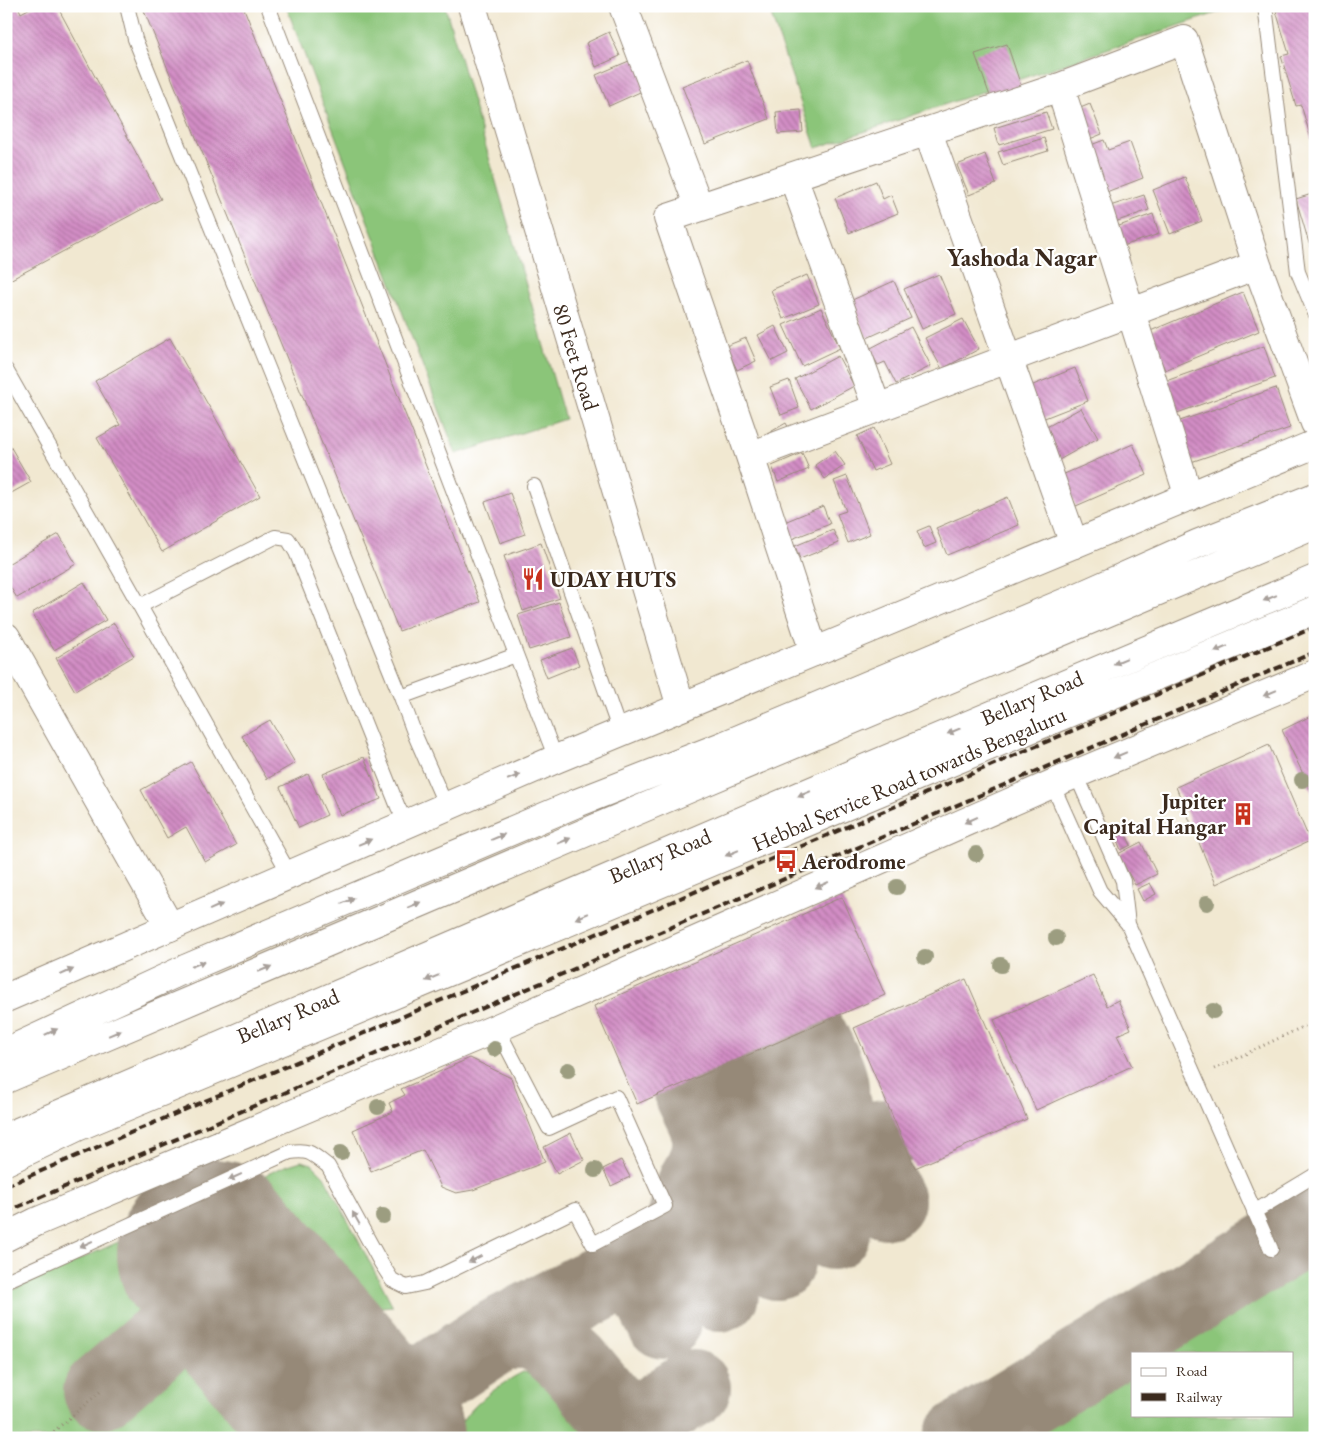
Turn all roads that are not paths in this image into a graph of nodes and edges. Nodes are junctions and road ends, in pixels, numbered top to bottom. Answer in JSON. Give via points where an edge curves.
{"nodes":[{"id":1,"x":127,"y":6,"type":"edge"},
{"id":2,"x":268,"y":6,"type":"edge"},
{"id":3,"x":472,"y":6,"type":"edge"},
{"id":4,"x":623,"y":6,"type":"edge"},
{"id":5,"x":1265,"y":6,"type":"edge"},
{"id":6,"x":1060,"y":87,"type":"junction"},
{"id":7,"x":928,"y":132,"type":"junction"},
{"id":8,"x":793,"y":177,"type":"junction"},
{"id":9,"x":699,"y":208,"type":"junction"},
{"id":10,"x":1257,"y":266,"type":"junction"},
{"id":11,"x":1315,"y":313,"type":"edge"},
{"id":12,"x":1132,"y":314,"type":"junction"},
{"id":13,"x":1009,"y":358,"type":"junction"},
{"id":14,"x":6,"y":370,"type":"edge"},
{"id":15,"x":877,"y":408,"type":"junction"},
{"id":16,"x":1315,"y":423,"type":"edge"},
{"id":17,"x":1315,"y":444,"type":"edge"},
{"id":18,"x":750,"y":456,"type":"junction"},
{"id":19,"x":534,"y":486,"type":"dead end"},
{"id":20,"x":1189,"y":497,"type":"junction"},
{"id":21,"x":1315,"y":497,"type":"edge"},
{"id":22,"x":1315,"y":525,"type":"edge"},
{"id":23,"x":1074,"y":544,"type":"junction"},
{"id":24,"x":1315,"y":579,"type":"edge"},
{"id":25,"x":140,"y":606,"type":"junction"},
{"id":26,"x":1315,"y":610,"type":"edge"},
{"id":27,"x":6,"y":636,"type":"edge"},
{"id":28,"x":814,"y":652,"type":"junction"},
{"id":29,"x":516,"y":655,"type":"junction"},
{"id":30,"x":1315,"y":674,"type":"edge"},
{"id":31,"x":401,"y":697,"type":"junction"},
{"id":32,"x":681,"y":707,"type":"junction"},
{"id":33,"x":620,"y":732,"type":"junction"},
{"id":34,"x":556,"y":759,"type":"junction"},
{"id":35,"x":1064,"y":779,"type":"junction"},
{"id":36,"x":446,"y":806,"type":"junction"},
{"id":37,"x":407,"y":824,"type":"junction"},
{"id":38,"x":290,"y":875,"type":"junction"},
{"id":39,"x":1128,"y":924,"type":"junction"},
{"id":40,"x":170,"y":927,"type":"junction"},
{"id":41,"x":6,"y":998,"type":"edge"},
{"id":42,"x":497,"y":1028,"type":"junction"},
{"id":43,"x":6,"y":1052,"type":"edge"},
{"id":44,"x":6,"y":1079,"type":"edge"},
{"id":45,"x":6,"y":1137,"type":"edge"},
{"id":46,"x":6,"y":1161,"type":"edge"},
{"id":47,"x":1315,"y":1176,"type":"edge"},
{"id":48,"x":1254,"y":1212,"type":"junction"},
{"id":49,"x":6,"y":1237,"type":"edge"},
{"id":50,"x":1271,"y":1249,"type":"dead end"},
{"id":51,"x":6,"y":1281,"type":"edge"}],
"edges":[{"from":1,"to":31,"type":"lane","via":[[139,48]]},
{"from":2,"to":29,"type":"lane"},
{"from":3,"to":32,"type":"main road","name":"80 Feet Road"},
{"from":4,"to":9,"type":"main road"},
{"from":5,"to":11,"type":"lane","via":[[1298,272]]},
{"from":6,"to":7,"type":"main road"},
{"from":6,"to":10,"type":"main road","via":[[1184,40]]},
{"from":6,"to":12,"type":"main road"},
{"from":7,"to":8,"type":"main road"},
{"from":7,"to":13,"type":"main road"},
{"from":8,"to":9,"type":"main road"},
{"from":8,"to":15,"type":"main road"},
{"from":9,"to":18,"type":"main road","via":[[668,218]]},
{"from":10,"to":12,"type":"main road"},
{"from":10,"to":16,"type":"main road"},
{"from":12,"to":13,"type":"main road"},
{"from":12,"to":20,"type":"main road"},
{"from":13,"to":15,"type":"main road"},
{"from":13,"to":23,"type":"main road"},
{"from":14,"to":25,"type":"lane"},
{"from":15,"to":18,"type":"main road"},
{"from":17,"to":20,"type":"main road"},
{"from":18,"to":28,"type":"main road"},
{"from":19,"to":33,"type":"lane"},
{"from":20,"to":23,"type":"main road"},
{"from":43,"to":21,"type":"main road","one_way":true,"via":[[185,969]]},
{"from":44,"to":22,"type":"main road","one_way":true},
{"from":23,"to":28,"type":"main road"},
{"from":24,"to":45,"type":"main road","name":"Bellary Road","one_way":true,"via":[[792,799]]},
{"from":25,"to":37,"type":"lane","via":[[276,537],[288,539]]},
{"from":25,"to":38,"type":"lane"},
{"from":26,"to":46,"type":"main road","name":"Hebbal Service Road towards Bengaluru","one_way":true,"via":[[86,1123]]},
{"from":27,"to":40,"type":"main road"},
{"from":28,"to":32,"type":"main road"},
{"from":29,"to":31,"type":"lane"},
{"from":29,"to":34,"type":"lane"},
{"from":30,"to":35,"type":"main road","one_way":true},
{"from":31,"to":36,"type":"lane"},
{"from":32,"to":33,"type":"main road"},
{"from":33,"to":34,"type":"main road"},
{"from":36,"to":34,"type":"main road","one_way":true},
{"from":35,"to":39,"type":"lane","via":[[1100,891]]},
{"from":35,"to":39,"type":"lane","via":[[1123,881]]},
{"from":35,"to":42,"type":"main road","one_way":true},
{"from":36,"to":37,"type":"main road"},
{"from":38,"to":37,"type":"main road","one_way":true},
{"from":40,"to":38,"type":"main road","one_way":true},
{"from":39,"to":48,"type":"lane"},
{"from":41,"to":40,"type":"main road","one_way":true},
{"from":42,"to":49,"type":"main road"},
{"from":42,"to":51,"type":"lane","one_way":true,"via":[[549,1128],[616,1097],[665,1206],[593,1244],[575,1210],[425,1283],[406,1287],[392,1280],[381,1263],[328,1166],[303,1150],[290,1152]]},
{"from":47,"to":48,"type":"lane"},
{"from":48,"to":50,"type":"lane"}]}
